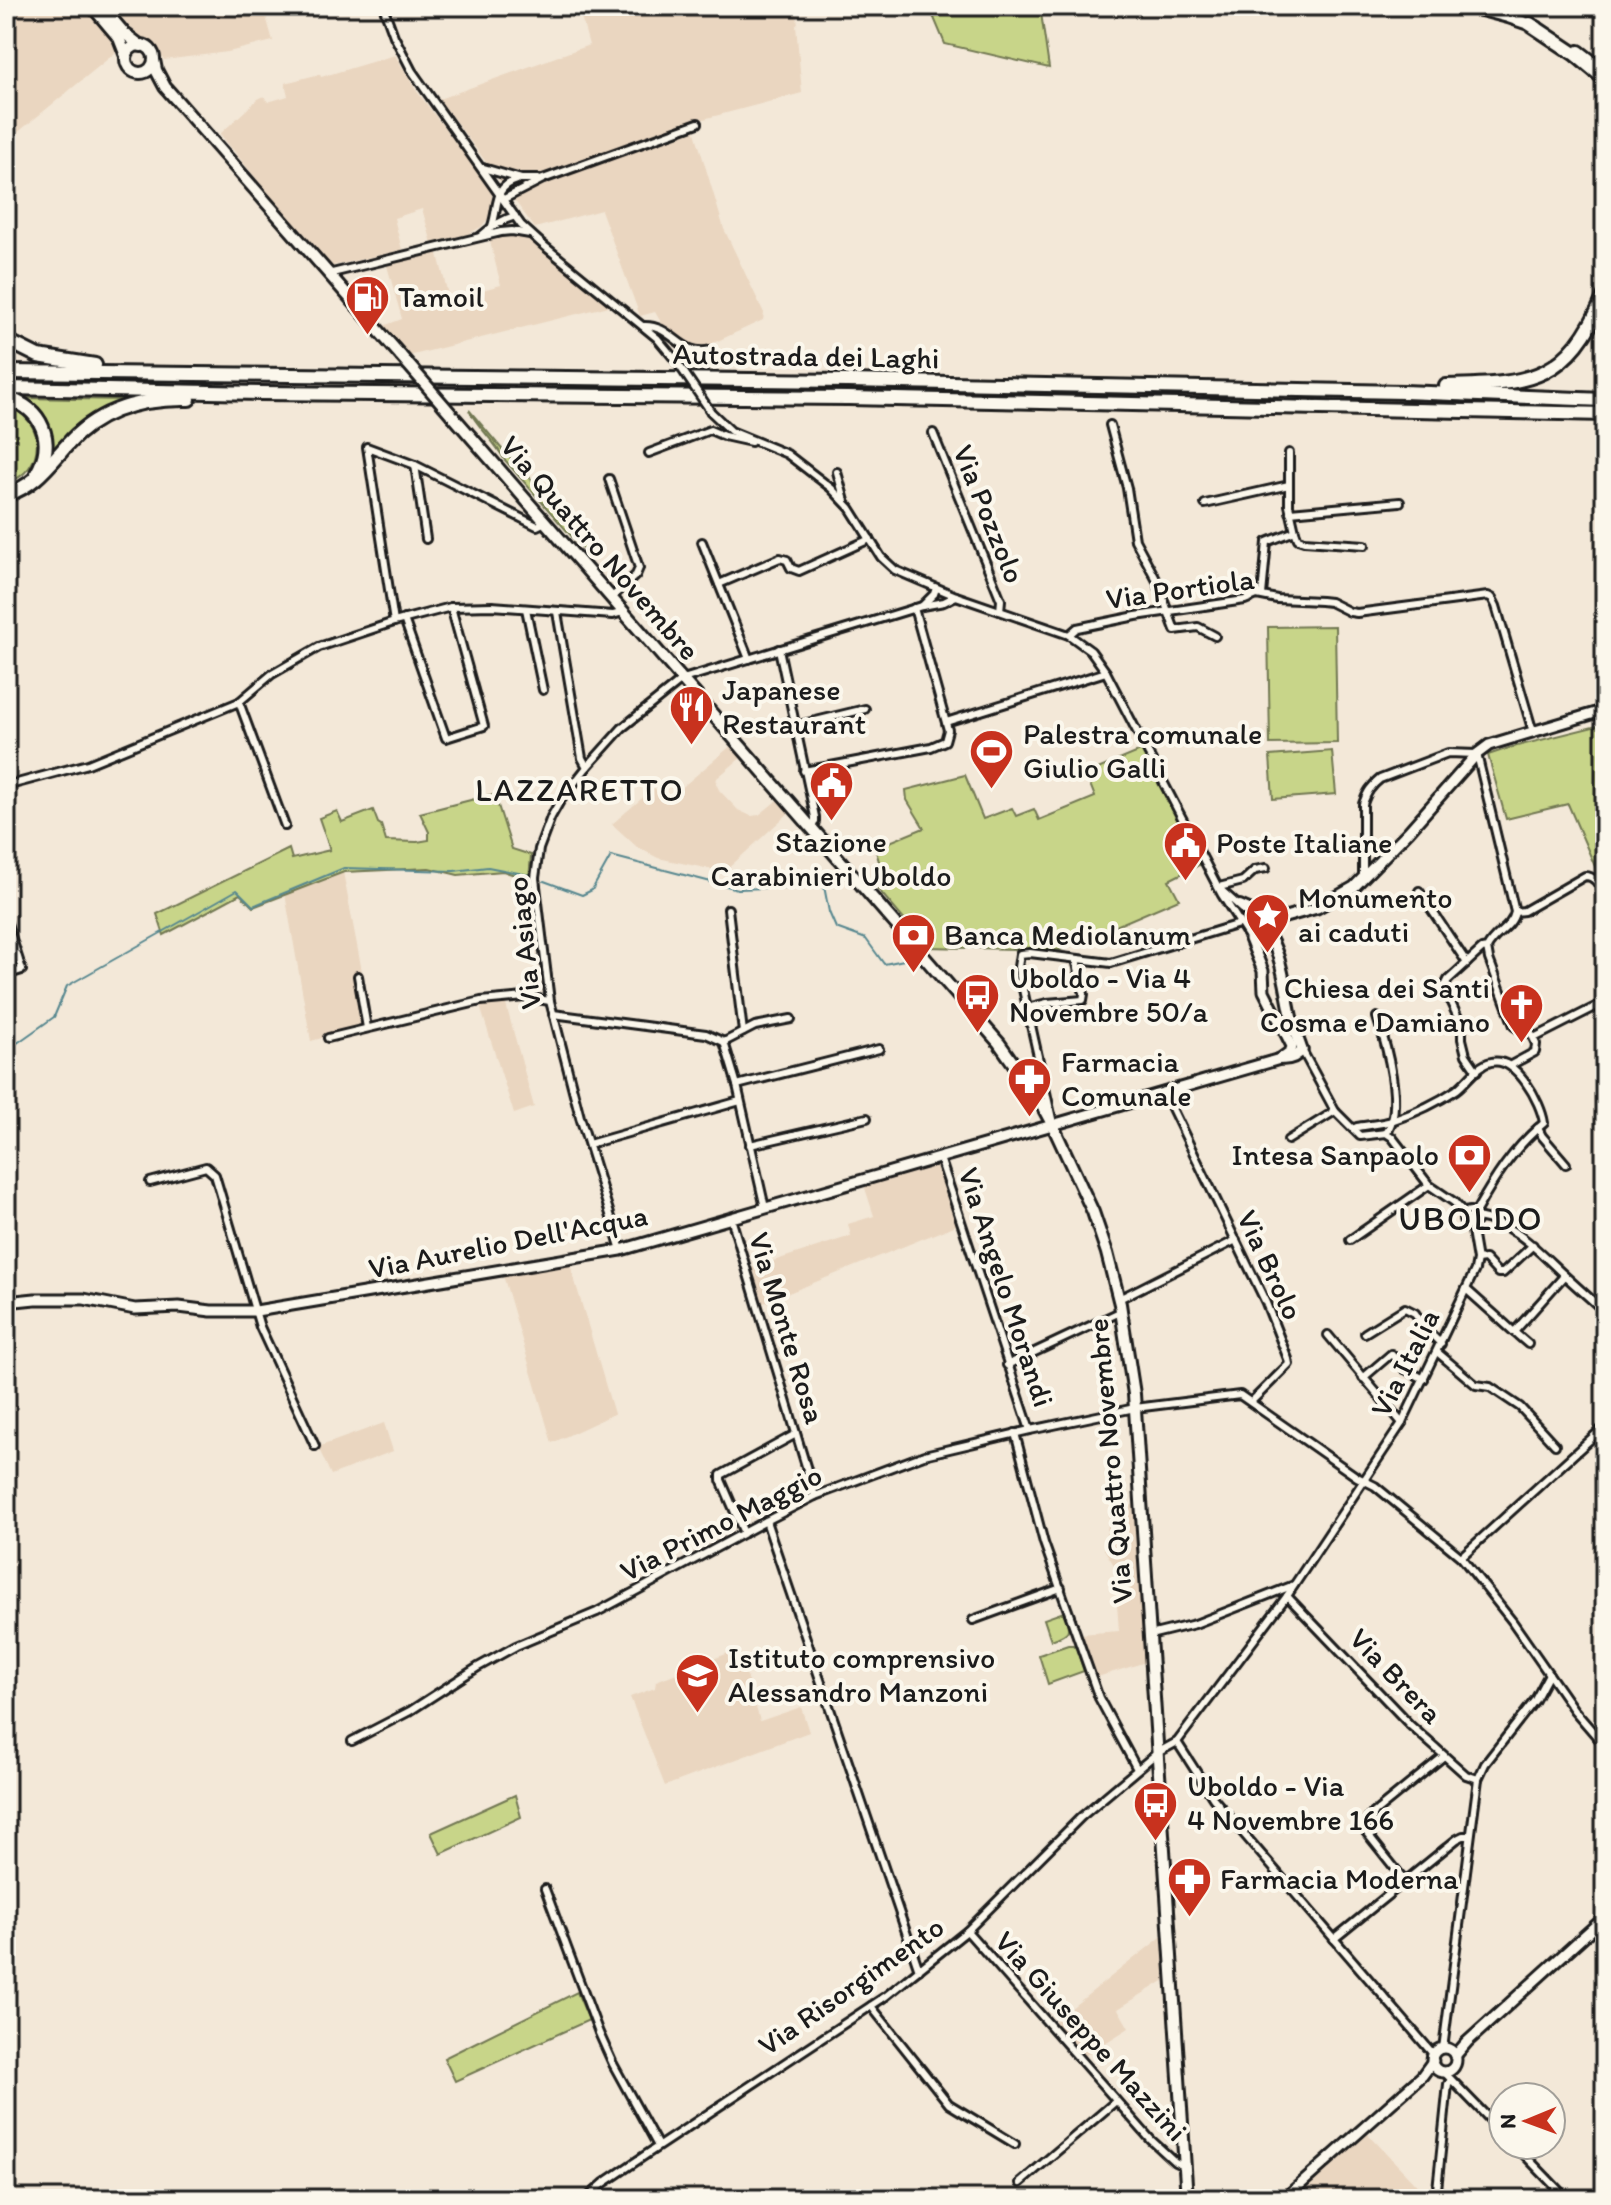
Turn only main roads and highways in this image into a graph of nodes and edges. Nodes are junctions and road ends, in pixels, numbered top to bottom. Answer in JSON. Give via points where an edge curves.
{"nodes":[{"id":1,"x":92,"y":6,"type":"edge"},
{"id":2,"x":101,"y":6,"type":"edge"},
{"id":3,"x":1466,"y":6,"type":"edge"},
{"id":4,"x":1530,"y":24,"type":"junction"},
{"id":5,"x":141,"y":46,"type":"junction"},
{"id":6,"x":126,"y":56,"type":"junction"},
{"id":7,"x":154,"y":60,"type":"junction"},
{"id":8,"x":1605,"y":71,"type":"edge"},
{"id":9,"x":142,"y":73,"type":"junction"},
{"id":10,"x":1605,"y":79,"type":"edge"},
{"id":11,"x":165,"y":87,"type":"junction"},
{"id":12,"x":1605,"y":295,"type":"edge"},
{"id":13,"x":6,"y":340,"type":"edge"},
{"id":14,"x":6,"y":372,"type":"edge"},
{"id":15,"x":157,"y":373,"type":"junction"},
{"id":16,"x":6,"y":388,"type":"edge"},
{"id":17,"x":1404,"y":392,"type":"junction"},
{"id":18,"x":260,"y":393,"type":"junction"},
{"id":19,"x":6,"y":398,"type":"edge"},
{"id":20,"x":1605,"y":400,"type":"edge"},
{"id":21,"x":1605,"y":415,"type":"edge"},
{"id":22,"x":26,"y":486,"type":"junction"},
{"id":23,"x":6,"y":495,"type":"edge"},
{"id":24,"x":1188,"y":2195,"type":"edge"}],
"edges":[{"from":1,"to":6,"type":"main road","via":[[119,38]]},
{"from":2,"to":5,"type":"main road"},
{"from":3,"to":4,"type":"main road"},
{"from":4,"to":8,"type":"main road","via":[[1575,47]]},
{"from":4,"to":10,"type":"highway"},
{"from":5,"to":6,"type":"main road"},
{"from":5,"to":7,"type":"main road"},
{"from":6,"to":9,"type":"main road","via":[[129,69]]},
{"from":7,"to":9,"type":"main road"},
{"from":7,"to":11,"type":"main road"},
{"from":9,"to":11,"type":"main road"},
{"from":11,"to":24,"type":"main road","name":"Via Quattro Novembre","bridge":true,"via":[[1042,1095],[1107,1253],[1130,1357]]},
{"from":12,"to":17,"type":"highway","via":[[1575,347],[1533,378]]},
{"from":13,"to":15,"type":"highway","via":[[58,361]]},
{"from":14,"to":15,"type":"highway","name":"Autostrada dei Laghi"},
{"from":15,"to":17,"type":"highway","name":"Autostrada dei Laghi"},
{"from":16,"to":18,"type":"highway","name":"Autostrada dei Laghi"},
{"from":17,"to":20,"type":"highway","name":"Autostrada dei Laghi"},
{"from":18,"to":21,"type":"highway","name":"Autostrada dei Laghi"},
{"from":18,"to":22,"type":"highway","via":[[122,407],[83,428],[42,476]]},
{"from":19,"to":22,"type":"highway","via":[[28,408],[45,437],[45,456]]},
{"from":22,"to":23,"type":"highway"}]}
